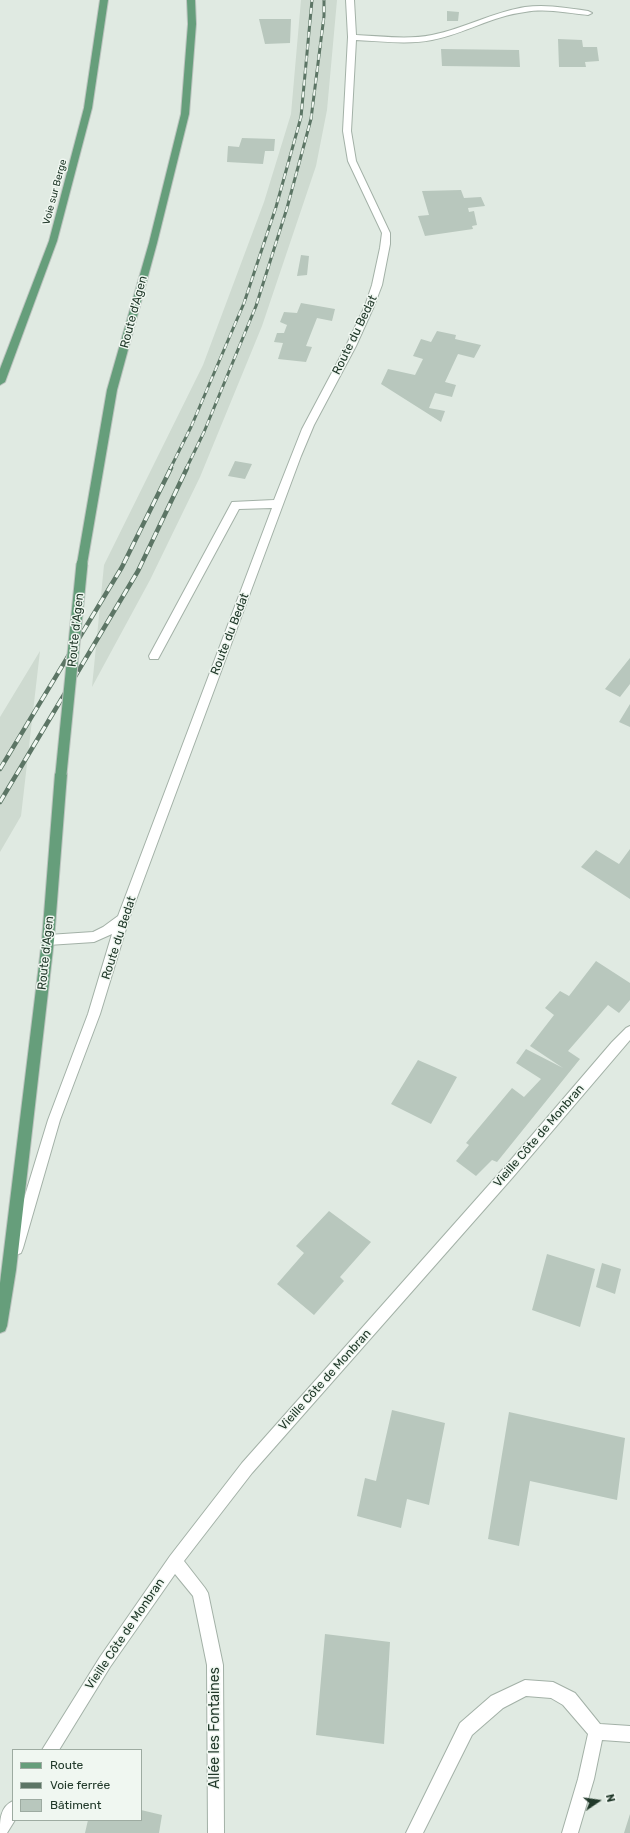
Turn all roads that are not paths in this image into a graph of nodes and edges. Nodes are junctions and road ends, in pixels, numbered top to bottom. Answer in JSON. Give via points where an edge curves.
{"nodes":[{"id":1,"x":104,"y":0,"type":"edge"},
{"id":2,"x":191,"y":0,"type":"edge"},
{"id":3,"x":350,"y":0,"type":"edge"},
{"id":4,"x":588,"y":13,"type":"dead end"},
{"id":5,"x":352,"y":37,"type":"junction"},
{"id":6,"x":0,"y":382,"type":"edge"},
{"id":7,"x":278,"y":504,"type":"junction"},
{"id":8,"x":154,"y":656,"type":"dead end"},
{"id":9,"x":123,"y":919,"type":"junction"},
{"id":10,"x":48,"y":940,"type":"junction"},
{"id":11,"x":630,"y":1032,"type":"edge"},
{"id":12,"x":9,"y":1270,"type":"junction"},
{"id":13,"x":0,"y":1326,"type":"edge"},
{"id":14,"x":175,"y":1561,"type":"junction"},
{"id":15,"x":596,"y":1732,"type":"junction"},
{"id":16,"x":630,"y":1734,"type":"edge"},
{"id":17,"x":51,"y":1749,"type":"edge"},
{"id":18,"x":12,"y":1811,"type":"edge"},
{"id":19,"x":0,"y":1829,"type":"edge"},
{"id":20,"x":216,"y":1833,"type":"edge"},
{"id":21,"x":414,"y":1833,"type":"edge"},
{"id":22,"x":570,"y":1833,"type":"edge"}],
"edges":[{"from":1,"to":6,"type":"main road","name":"Voie sur Berge","via":[[88,108],[53,241]]},
{"from":2,"to":10,"type":"main road","name":"Route d'Agen","bridge":true,"via":[[192,24],[185,114],[153,243],[112,390],[82,564],[61,774]]},
{"from":3,"to":5,"type":"street","name":"Route du Bedat"},
{"from":4,"to":5,"type":"street","via":[[535,8],[439,37]]},
{"from":5,"to":7,"type":"street","name":"Route du Bedat","via":[[347,131],[352,161],[386,233],[386,242],[379,285],[372,305],[309,425]]},
{"from":7,"to":8,"type":"street","via":[[236,505]]},
{"from":7,"to":9,"type":"street","name":"Route du Bedat"},
{"from":9,"to":10,"type":"street","via":[[94,937]]},
{"from":9,"to":12,"type":"street","name":"Route du Bedat","via":[[94,1014],[54,1120]]},
{"from":10,"to":12,"type":"main road","name":"Route d'Agen"},
{"from":11,"to":14,"type":"street","name":"Vieille Côte de Monbran","via":[[247,1468]]},
{"from":12,"to":13,"type":"main road","name":"Route d'Agen"},
{"from":14,"to":17,"type":"street","name":"Vieille Côte de Monbran","via":[[105,1662]]},
{"from":14,"to":20,"type":"street","name":"Allée les Fontaines","via":[[200,1593],[216,1665]]},
{"from":15,"to":16,"type":"street"},
{"from":15,"to":21,"type":"street","via":[[569,1699],[553,1690],[525,1688],[497,1702],[466,1729]]},
{"from":15,"to":22,"type":"street","via":[[586,1779]]},
{"from":18,"to":19,"type":"street"}]}
